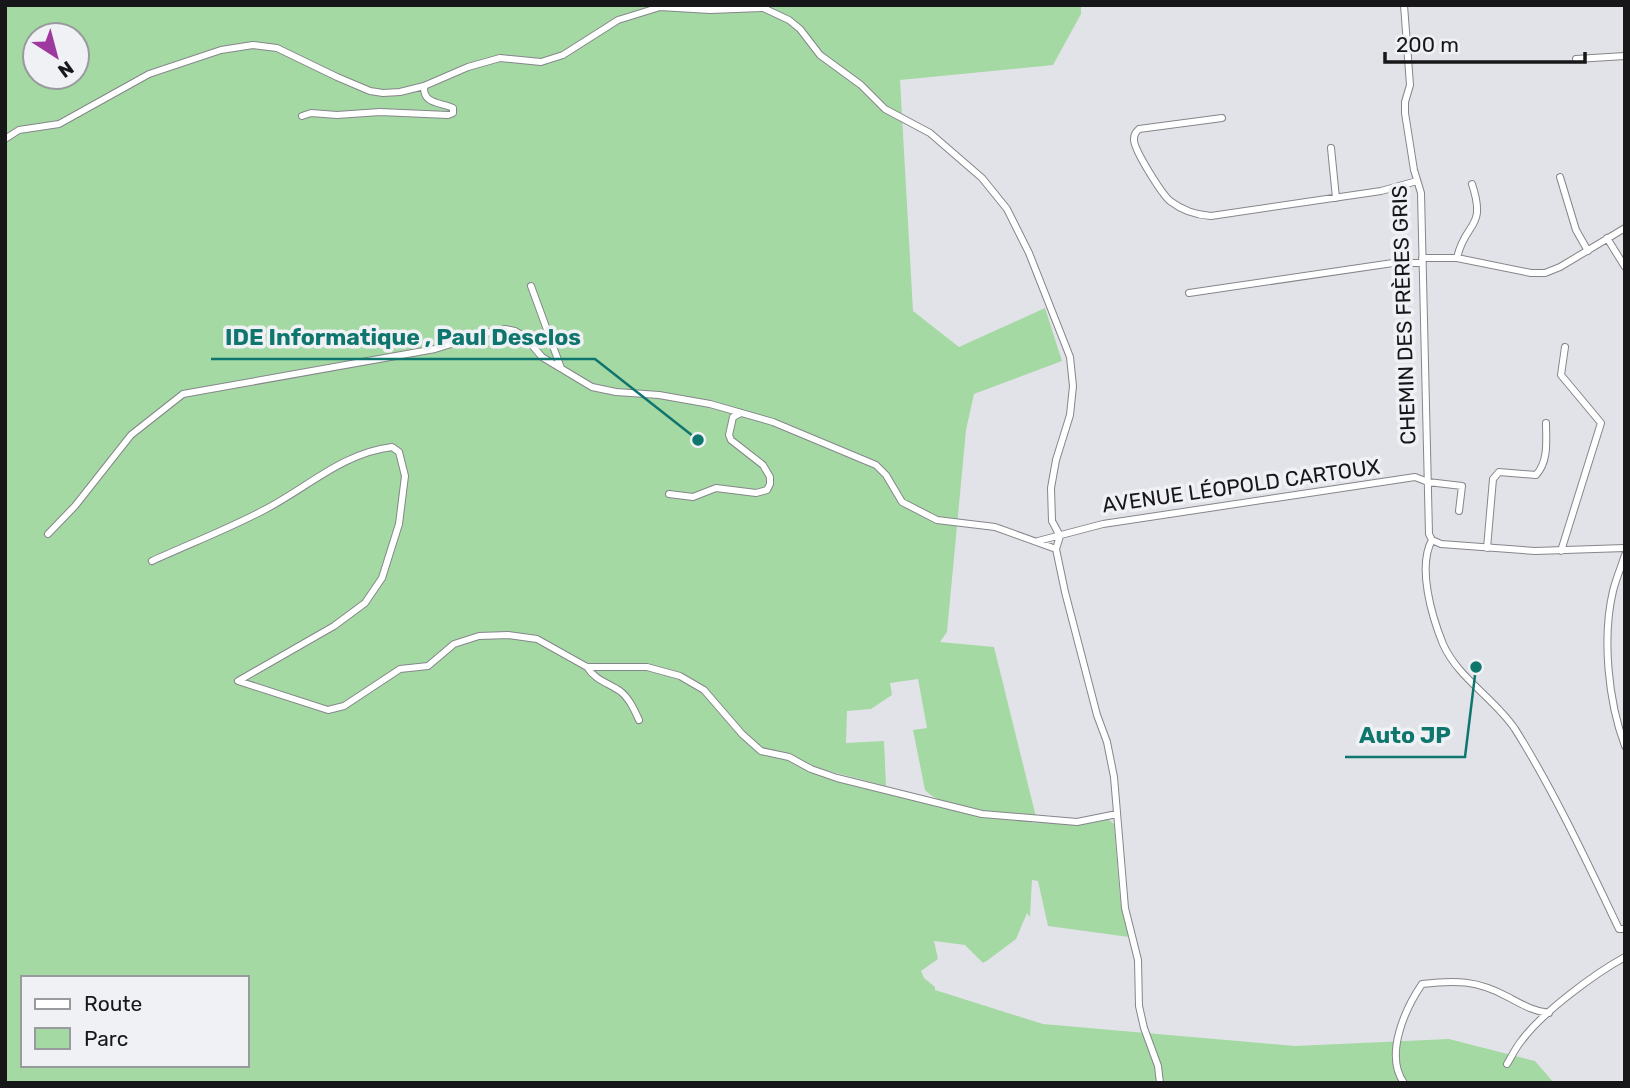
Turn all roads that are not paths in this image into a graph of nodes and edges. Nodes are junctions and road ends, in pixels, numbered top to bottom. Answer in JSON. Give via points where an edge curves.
{"nodes":[{"id":1,"x":1404,"y":5,"type":"edge"},
{"id":2,"x":760,"y":7,"type":"edge"},
{"id":3,"x":1625,"y":56,"type":"edge"},
{"id":4,"x":1576,"y":59,"type":"dead end"},
{"id":5,"x":424,"y":86,"type":"junction"},
{"id":6,"x":302,"y":116,"type":"dead end"},
{"id":7,"x":1222,"y":118,"type":"dead end"},
{"id":8,"x":5,"y":139,"type":"edge"},
{"id":9,"x":1331,"y":148,"type":"dead end"},
{"id":10,"x":1560,"y":177,"type":"dead end"},
{"id":11,"x":1417,"y":181,"type":"junction"},
{"id":12,"x":1472,"y":184,"type":"dead end"},
{"id":13,"x":1336,"y":198,"type":"junction"},
{"id":14,"x":1625,"y":228,"type":"edge"},
{"id":15,"x":1607,"y":239,"type":"junction"},
{"id":16,"x":1588,"y":251,"type":"junction"},
{"id":17,"x":1457,"y":258,"type":"junction"},
{"id":18,"x":1422,"y":261,"type":"junction"},
{"id":19,"x":1625,"y":267,"type":"edge"},
{"id":20,"x":531,"y":286,"type":"dead end"},
{"id":21,"x":1189,"y":293,"type":"dead end"},
{"id":22,"x":1565,"y":347,"type":"dead end"},
{"id":23,"x":561,"y":368,"type":"junction"},
{"id":24,"x":741,"y":413,"type":"junction"},
{"id":25,"x":1546,"y":423,"type":"dead end"},
{"id":26,"x":1428,"y":482,"type":"junction"},
{"id":27,"x":669,"y":494,"type":"dead end"},
{"id":28,"x":1459,"y":511,"type":"dead end"},
{"id":29,"x":48,"y":534,"type":"dead end"},
{"id":30,"x":1060,"y":536,"type":"junction"},
{"id":31,"x":1432,"y":540,"type":"junction"},
{"id":32,"x":1036,"y":541,"type":"junction"},
{"id":33,"x":1487,"y":548,"type":"junction"},
{"id":34,"x":1625,"y":548,"type":"edge"},
{"id":35,"x":1056,"y":549,"type":"junction"},
{"id":36,"x":1561,"y":551,"type":"junction"},
{"id":37,"x":1625,"y":555,"type":"edge"},
{"id":38,"x":152,"y":561,"type":"dead end"},
{"id":39,"x":587,"y":667,"type":"junction"},
{"id":40,"x":639,"y":720,"type":"dead end"},
{"id":41,"x":1625,"y":746,"type":"edge"},
{"id":42,"x":1117,"y":814,"type":"junction"},
{"id":43,"x":1625,"y":929,"type":"edge"},
{"id":44,"x":1625,"y":957,"type":"edge"},
{"id":45,"x":1549,"y":1013,"type":"junction"},
{"id":46,"x":1507,"y":1064,"type":"dead end"},
{"id":47,"x":1160,"y":1083,"type":"edge"},
{"id":48,"x":1404,"y":1083,"type":"edge"}],
"edges":[{"from":1,"to":11,"type":"street","name":"CHEMIN DES FRÈRES GRIS","via":[[1410,81],[1405,113]]},
{"from":2,"to":5,"type":"street","via":[[660,7],[618,20],[563,55],[541,62],[500,58]]},
{"from":2,"to":30,"type":"street","via":[[789,20],[820,55],[886,109],[930,132],[982,178],[1007,209],[1070,357],[1070,415],[1051,488],[1052,521]]},
{"from":3,"to":4,"type":"street"},
{"from":5,"to":6,"type":"street","via":[[427,99],[450,106],[453,113]]},
{"from":5,"to":8,"type":"street","via":[[391,93],[370,90],[277,48],[253,45],[221,50],[149,74],[59,124],[19,130]]},
{"from":7,"to":13,"type":"street","via":[[1139,129],[1135,134],[1133,140],[1167,199],[1182,209],[1211,216]]},
{"from":9,"to":13,"type":"street"},
{"from":10,"to":16,"type":"street","via":[[1576,230]]},
{"from":11,"to":13,"type":"street"},
{"from":11,"to":18,"type":"street","name":"CHEMIN DES FRÈRES GRIS"},
{"from":12,"to":17,"type":"street","via":[[1478,216]]},
{"from":14,"to":15,"type":"street"},
{"from":15,"to":16,"type":"street"},
{"from":15,"to":19,"type":"street"},
{"from":16,"to":17,"type":"street","via":[[1545,273]]},
{"from":17,"to":18,"type":"street"},
{"from":18,"to":21,"type":"street"},
{"from":18,"to":26,"type":"street","name":"CHEMIN DES FRÈRES GRIS"},
{"from":20,"to":23,"type":"street"},
{"from":22,"to":36,"type":"street","via":[[1561,375],[1601,422]]},
{"from":23,"to":24,"type":"street","via":[[592,387],[659,395]]},
{"from":23,"to":29,"type":"street","via":[[542,357],[525,337],[505,329],[435,349],[183,394],[131,435]]},
{"from":24,"to":27,"type":"street","via":[[733,417],[729,435],[767,471],[767,490],[716,488],[693,497]]},
{"from":24,"to":32,"type":"street","via":[[876,465],[902,502],[937,520],[995,527]]},
{"from":25,"to":33,"type":"street","via":[[1547,448],[1536,475],[1499,472],[1493,479]]},
{"from":26,"to":28,"type":"street","name":"AVENUE LÉOPOLD CARTOUX","via":[[1462,486]]},
{"from":26,"to":30,"type":"street","name":"AVENUE LÉOPOLD CARTOUX","via":[[1415,477],[1103,524]]},
{"from":26,"to":31,"type":"street","name":"CHEMIN DES FRÈRES GRIS"},
{"from":30,"to":32,"type":"street","name":"AVENUE LÉOPOLD CARTOUX"},
{"from":30,"to":35,"type":"street"},
{"from":31,"to":33,"type":"street"},
{"from":31,"to":43,"type":"street","name":"CHEMIN DES FRÈRES GRIS","via":[[1425,585],[1443,643],[1455,665],[1516,731],[1619,929]]},
{"from":32,"to":35,"type":"street"},
{"from":33,"to":36,"type":"street"},
{"from":34,"to":36,"type":"street"},
{"from":35,"to":42,"type":"street","via":[[1107,742]]},
{"from":37,"to":41,"type":"street","via":[[1613,593],[1607,637],[1610,681]]},
{"from":38,"to":39,"type":"street","via":[[266,509],[361,454],[392,447],[399,452],[405,476],[399,524],[382,578],[365,603],[334,626],[238,681],[328,710],[344,706],[400,669],[428,666],[454,644],[479,636],[537,639]]},
{"from":39,"to":40,"type":"street","via":[[621,692]]},
{"from":39,"to":42,"type":"street","via":[[647,667],[680,676],[704,690],[761,751],[789,757],[837,778],[982,814],[1077,822]]},
{"from":42,"to":47,"type":"street","via":[[1125,908],[1138,960],[1139,1006]]},
{"from":44,"to":45,"type":"street"},
{"from":45,"to":46,"type":"street","via":[[1522,1040]]},
{"from":45,"to":48,"type":"street","via":[[1531,1010],[1482,986],[1454,980],[1422,984],[1411,1001],[1397,1045],[1395,1064]]}]}
